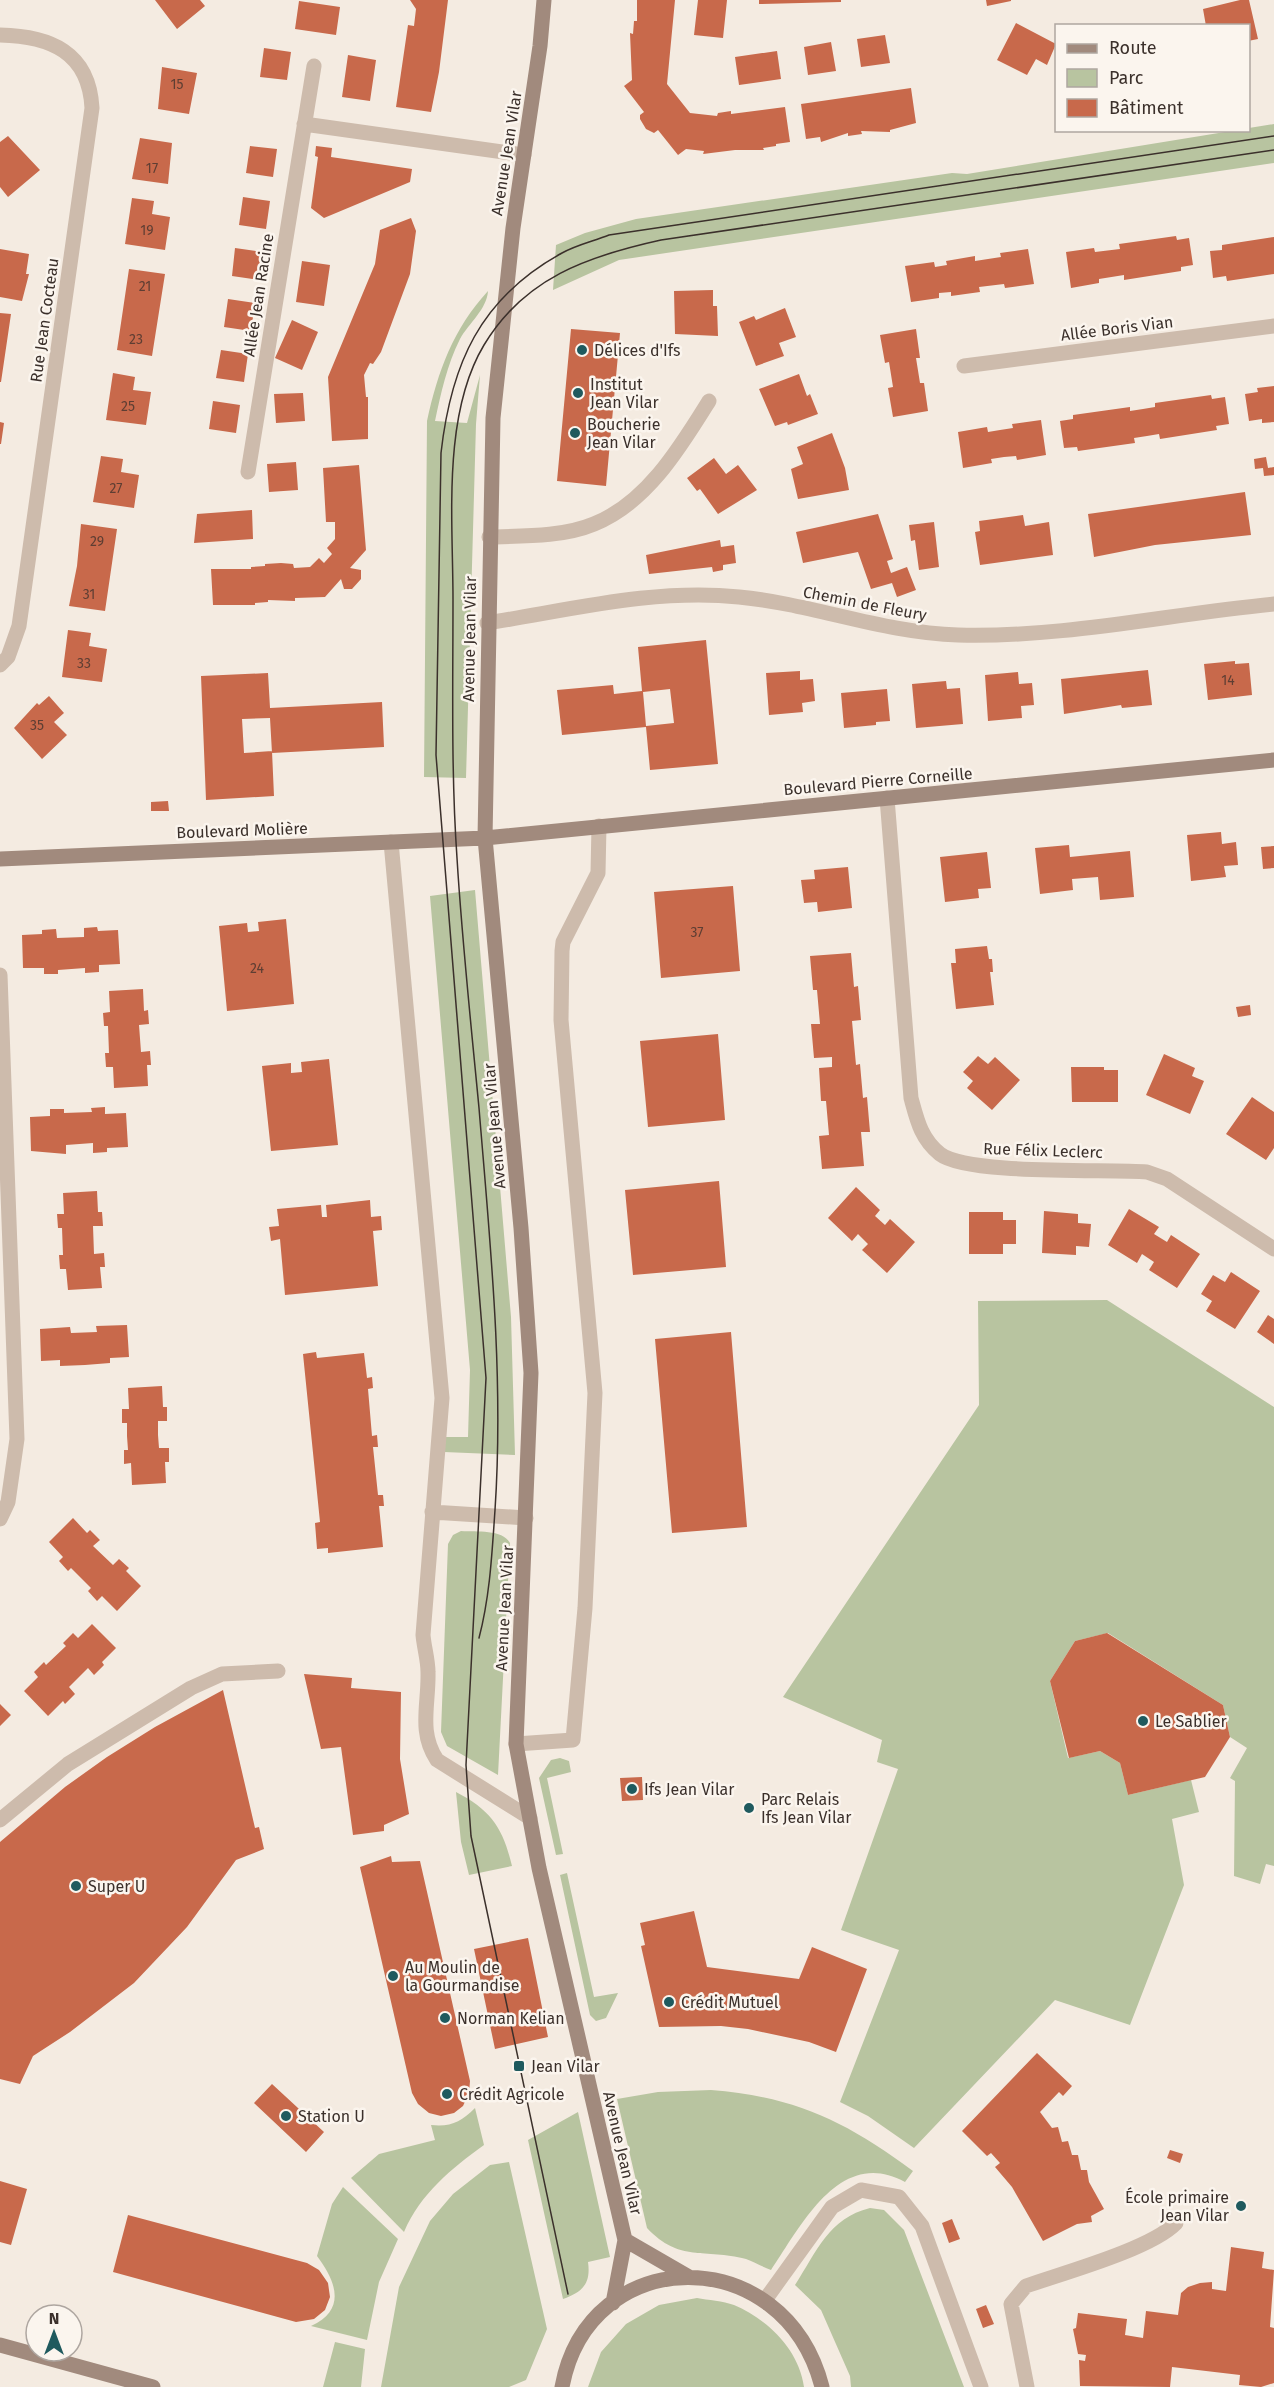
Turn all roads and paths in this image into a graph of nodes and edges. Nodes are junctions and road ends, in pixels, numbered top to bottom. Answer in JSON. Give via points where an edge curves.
{"nodes":[{"id":1,"x":544,"y":0,"type":"edge"},
{"id":2,"x":0,"y":35,"type":"edge"},
{"id":3,"x":314,"y":66,"type":"dead end"},
{"id":4,"x":304,"y":124,"type":"junction"},
{"id":5,"x":524,"y":155,"type":"junction"},
{"id":6,"x":1274,"y":326,"type":"edge"},
{"id":7,"x":964,"y":366,"type":"dead end"},
{"id":8,"x":709,"y":401,"type":"dead end"},
{"id":9,"x":248,"y":472,"type":"dead end"},
{"id":10,"x":489,"y":537,"type":"junction"},
{"id":11,"x":1274,"y":604,"type":"edge"},
{"id":12,"x":487,"y":623,"type":"junction"},
{"id":13,"x":0,"y":665,"type":"edge"},
{"id":14,"x":1274,"y":760,"type":"edge"},
{"id":15,"x":887,"y":798,"type":"junction"},
{"id":16,"x":599,"y":826,"type":"junction"},
{"id":17,"x":485,"y":838,"type":"junction"},
{"id":18,"x":391,"y":842,"type":"junction"},
{"id":19,"x":0,"y":859,"type":"edge"},
{"id":20,"x":0,"y":975,"type":"edge"},
{"id":21,"x":1274,"y":1249,"type":"edge"},
{"id":22,"x":432,"y":1512,"type":"junction"},
{"id":23,"x":526,"y":1518,"type":"junction"},
{"id":24,"x":0,"y":1519,"type":"edge"},
{"id":25,"x":278,"y":1671,"type":"dead end"},
{"id":26,"x":516,"y":1744,"type":"junction"},
{"id":27,"x":530,"y":1818,"type":"junction"},
{"id":28,"x":0,"y":1820,"type":"edge"},
{"id":29,"x":1176,"y":2223,"type":"dead end"},
{"id":30,"x":625,"y":2240,"type":"junction"},
{"id":31,"x":689,"y":2277,"type":"junction"},
{"id":32,"x":765,"y":2300,"type":"junction"},
{"id":33,"x":613,"y":2303,"type":"junction"},
{"id":34,"x":0,"y":2344,"type":"edge"},
{"id":35,"x":153,"y":2387,"type":"edge"},
{"id":36,"x":562,"y":2387,"type":"edge"},
{"id":37,"x":822,"y":2387,"type":"edge"},
{"id":38,"x":981,"y":2387,"type":"edge"},
{"id":39,"x":1027,"y":2387,"type":"edge"}],
"edges":[{"from":1,"to":5,"type":"main road","name":"Avenue Jean Vilar"},
{"from":2,"to":13,"type":"street","name":"Rue Jean Cocteau","via":[[45,39],[69,54],[89,82],[92,108],[19,626],[12,650]]},
{"from":3,"to":4,"type":"street","name":"Allée Jean Racine"},
{"from":4,"to":5,"type":"street"},
{"from":4,"to":9,"type":"street","name":"Allée Jean Racine"},
{"from":5,"to":10,"type":"main road","name":"Avenue Jean Vilar","via":[[493,418]]},
{"from":6,"to":7,"type":"street","name":"Allée Boris Vian"},
{"from":8,"to":10,"type":"street","via":[[670,463],[633,500],[594,524],[543,535]]},
{"from":10,"to":12,"type":"main road","name":"Avenue Jean Vilar"},
{"from":11,"to":12,"type":"street","name":"Chemin de Fleury","via":[[1038,632],[961,635],[922,634],[741,597],[692,594],[646,597]]},
{"from":12,"to":17,"type":"main road","name":"Avenue Jean Vilar"},
{"from":14,"to":15,"type":"main road","name":"Boulevard Pierre Corneille"},
{"from":15,"to":16,"type":"main road","name":"Boulevard Pierre Corneille"},
{"from":15,"to":21,"type":"street","name":"Rue Félix Leclerc","via":[[911,1098],[919,1131],[941,1155],[979,1167],[1147,1172],[1167,1179]]},
{"from":16,"to":17,"type":"main road","name":"Boulevard Pierre Corneille"},
{"from":16,"to":26,"type":"street","via":[[598,873],[562,942],[561,1020],[594,1393],[585,1608],[573,1740]]},
{"from":17,"to":18,"type":"main road","name":"Boulevard Molière"},
{"from":17,"to":23,"type":"main road","name":"Avenue Jean Vilar","via":[[531,1373]]},
{"from":18,"to":19,"type":"main road","name":"Boulevard Molière"},
{"from":18,"to":22,"type":"street","via":[[442,1398]]},
{"from":20,"to":24,"type":"street","via":[[17,1439],[8,1502]]},
{"from":22,"to":23,"type":"street"},
{"from":22,"to":27,"type":"street","via":[[423,1635],[428,1671],[425,1732],[429,1747],[437,1760]]},
{"from":23,"to":26,"type":"main road","name":"Avenue Jean Vilar"},
{"from":25,"to":28,"type":"street","via":[[222,1674],[191,1688],[68,1764]]},
{"from":26,"to":27,"type":"main road","name":"Avenue Jean Vilar"},
{"from":27,"to":30,"type":"main road","name":"Avenue Jean Vilar"},
{"from":29,"to":39,"type":"street","via":[[1146,2243],[1019,2291],[1011,2304]]},
{"from":30,"to":31,"type":"main road","name":"Avenue Jean Vilar"},
{"from":30,"to":33,"type":"main road","name":"Avenue Jean Vilar"},
{"from":31,"to":32,"type":"main road","via":[[741,2287]]},
{"from":31,"to":33,"type":"main road","via":[[637,2289]]},
{"from":32,"to":37,"type":"main road","via":[[802,2337]]},
{"from":32,"to":38,"type":"street","via":[[832,2207],[861,2190],[899,2197],[922,2226]]},
{"from":33,"to":36,"type":"main road","via":[[578,2341]]},
{"from":34,"to":35,"type":"main road"}]}
